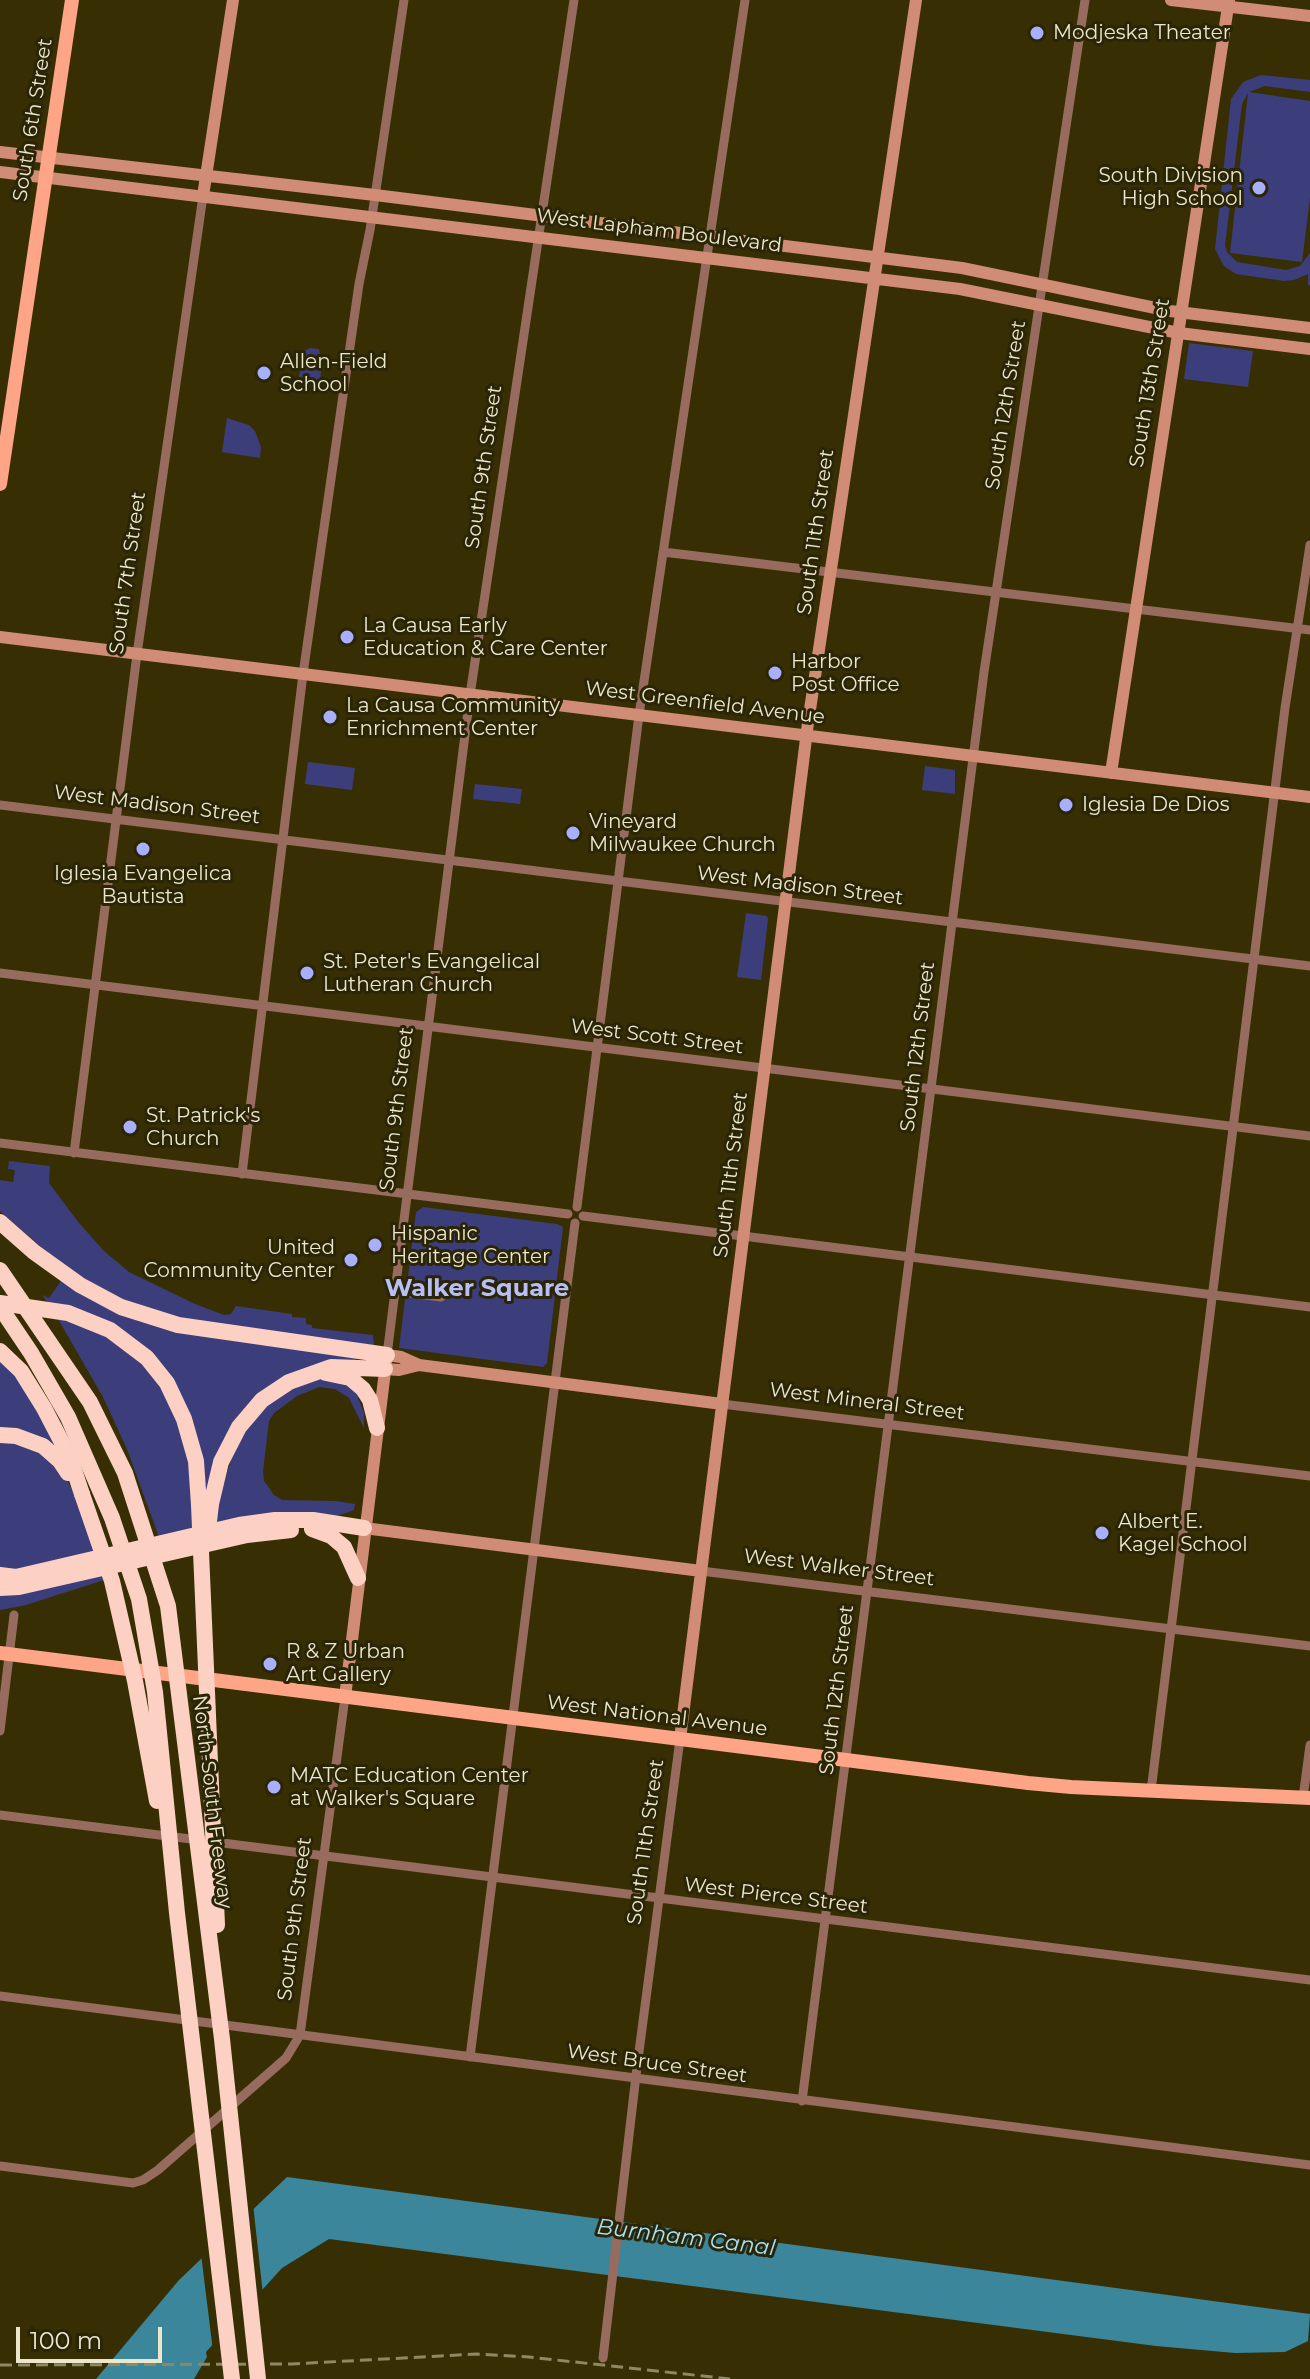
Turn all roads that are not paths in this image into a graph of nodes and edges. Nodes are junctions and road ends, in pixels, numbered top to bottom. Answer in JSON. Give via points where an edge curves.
{"nodes":[{"id":1,"x":72,"y":0,"type":"edge"},
{"id":2,"x":233,"y":0,"type":"edge"},
{"id":3,"x":404,"y":0,"type":"edge"},
{"id":4,"x":574,"y":0,"type":"edge"},
{"id":5,"x":745,"y":0,"type":"edge"},
{"id":6,"x":916,"y":0,"type":"edge"},
{"id":7,"x":1085,"y":0,"type":"edge"},
{"id":8,"x":1171,"y":0,"type":"edge"},
{"id":9,"x":1228,"y":4,"type":"edge"},
{"id":10,"x":1310,"y":16,"type":"edge"},
{"id":11,"x":0,"y":152,"type":"edge"},
{"id":12,"x":48,"y":157,"type":"junction"},
{"id":13,"x":0,"y":172,"type":"edge"},
{"id":14,"x":207,"y":176,"type":"junction"},
{"id":15,"x":45,"y":178,"type":"junction"},
{"id":16,"x":375,"y":195,"type":"junction"},
{"id":17,"x":203,"y":196,"type":"junction"},
{"id":18,"x":372,"y":216,"type":"junction"},
{"id":19,"x":542,"y":216,"type":"junction"},
{"id":20,"x":709,"y":236,"type":"junction"},
{"id":21,"x":539,"y":237,"type":"junction"},
{"id":22,"x":706,"y":257,"type":"junction"},
{"id":23,"x":877,"y":258,"type":"junction"},
{"id":24,"x":874,"y":277,"type":"junction"},
{"id":25,"x":1042,"y":285,"type":"junction"},
{"id":26,"x":1039,"y":305,"type":"junction"},
{"id":27,"x":1182,"y":312,"type":"junction"},
{"id":28,"x":1310,"y":328,"type":"edge"},
{"id":29,"x":1179,"y":333,"type":"junction"},
{"id":30,"x":1310,"y":349,"type":"edge"},
{"id":31,"x":1,"y":476,"type":"edge"},
{"id":32,"x":1310,"y":545,"type":"edge"},
{"id":33,"x":663,"y":552,"type":"junction"},
{"id":34,"x":831,"y":572,"type":"junction"},
{"id":35,"x":996,"y":592,"type":"junction"},
{"id":36,"x":1134,"y":609,"type":"junction"},
{"id":37,"x":1297,"y":629,"type":"junction"},
{"id":38,"x":1310,"y":630,"type":"edge"},
{"id":39,"x":0,"y":637,"type":"edge"},
{"id":40,"x":137,"y":654,"type":"junction"},
{"id":41,"x":303,"y":674,"type":"junction"},
{"id":42,"x":470,"y":695,"type":"junction"},
{"id":43,"x":639,"y":715,"type":"junction"},
{"id":44,"x":806,"y":736,"type":"junction"},
{"id":45,"x":973,"y":756,"type":"junction"},
{"id":46,"x":1111,"y":773,"type":"junction"},
{"id":47,"x":1275,"y":793,"type":"junction"},
{"id":48,"x":1310,"y":797,"type":"edge"},
{"id":49,"x":0,"y":805,"type":"edge"},
{"id":50,"x":115,"y":819,"type":"junction"},
{"id":51,"x":283,"y":839,"type":"junction"},
{"id":52,"x":448,"y":860,"type":"junction"},
{"id":53,"x":617,"y":882,"type":"junction"},
{"id":54,"x":786,"y":902,"type":"junction"},
{"id":55,"x":952,"y":923,"type":"junction"},
{"id":56,"x":1254,"y":959,"type":"junction"},
{"id":57,"x":1310,"y":966,"type":"edge"},
{"id":58,"x":0,"y":973,"type":"edge"},
{"id":59,"x":95,"y":985,"type":"junction"},
{"id":60,"x":261,"y":1006,"type":"junction"},
{"id":61,"x":427,"y":1026,"type":"junction"},
{"id":62,"x":597,"y":1047,"type":"junction"},
{"id":63,"x":765,"y":1068,"type":"junction"},
{"id":64,"x":931,"y":1088,"type":"junction"},
{"id":65,"x":1234,"y":1128,"type":"junction"},
{"id":66,"x":1310,"y":1136,"type":"edge"},
{"id":67,"x":0,"y":1143,"type":"edge"},
{"id":68,"x":74,"y":1153,"type":"junction"},
{"id":69,"x":242,"y":1174,"type":"junction"},
{"id":70,"x":408,"y":1194,"type":"junction"},
{"id":71,"x":580,"y":1212,"type":"junction"},
{"id":72,"x":568,"y":1214,"type":"junction"},
{"id":73,"x":0,"y":1222,"type":"edge"},
{"id":74,"x":575,"y":1223,"type":"junction"},
{"id":75,"x":743,"y":1236,"type":"junction"},
{"id":76,"x":911,"y":1256,"type":"junction"},
{"id":77,"x":0,"y":1270,"type":"edge"},
{"id":78,"x":395,"y":1291,"type":"junction"},
{"id":79,"x":1213,"y":1295,"type":"junction"},
{"id":80,"x":441,"y":1297,"type":"dead end"},
{"id":81,"x":0,"y":1305,"type":"edge"},
{"id":82,"x":1310,"y":1307,"type":"edge"},
{"id":83,"x":0,"y":1351,"type":"edge"},
{"id":84,"x":386,"y":1362,"type":"junction"},
{"id":85,"x":316,"y":1372,"type":"junction"},
{"id":86,"x":554,"y":1383,"type":"junction"},
{"id":87,"x":722,"y":1404,"type":"junction"},
{"id":88,"x":889,"y":1425,"type":"junction"},
{"id":89,"x":377,"y":1428,"type":"junction"},
{"id":90,"x":0,"y":1435,"type":"edge"},
{"id":91,"x":1191,"y":1461,"type":"junction"},
{"id":92,"x":1310,"y":1476,"type":"edge"},
{"id":93,"x":82,"y":1494,"type":"junction"},
{"id":94,"x":205,"y":1504,"type":"junction"},
{"id":95,"x":364,"y":1528,"type":"junction"},
{"id":96,"x":312,"y":1529,"type":"junction"},
{"id":97,"x":533,"y":1550,"type":"junction"},
{"id":98,"x":701,"y":1571,"type":"junction"},
{"id":99,"x":0,"y":1575,"type":"edge"},
{"id":100,"x":358,"y":1578,"type":"junction"},
{"id":101,"x":0,"y":1588,"type":"edge"},
{"id":102,"x":868,"y":1591,"type":"junction"},
{"id":103,"x":14,"y":1615,"type":"dead end"},
{"id":104,"x":1171,"y":1629,"type":"junction"},
{"id":105,"x":1310,"y":1646,"type":"edge"},
{"id":106,"x":5,"y":1654,"type":"edge"},
{"id":107,"x":345,"y":1697,"type":"junction"},
{"id":108,"x":512,"y":1718,"type":"junction"},
{"id":109,"x":0,"y":1731,"type":"edge"},
{"id":110,"x":680,"y":1739,"type":"junction"},
{"id":111,"x":1310,"y":1745,"type":"edge"},
{"id":112,"x":847,"y":1760,"type":"junction"},
{"id":113,"x":1151,"y":1791,"type":"junction"},
{"id":114,"x":1307,"y":1798,"type":"edge"},
{"id":115,"x":0,"y":1815,"type":"edge"},
{"id":116,"x":324,"y":1857,"type":"junction"},
{"id":117,"x":492,"y":1878,"type":"junction"},
{"id":118,"x":659,"y":1899,"type":"junction"},
{"id":119,"x":177,"y":1913,"type":"junction"},
{"id":120,"x":826,"y":1921,"type":"junction"},
{"id":121,"x":1310,"y":1980,"type":"edge"},
{"id":122,"x":0,"y":1996,"type":"edge"},
{"id":123,"x":300,"y":2035,"type":"junction"},
{"id":124,"x":222,"y":2039,"type":"junction"},
{"id":125,"x":470,"y":2057,"type":"junction"},
{"id":126,"x":636,"y":2079,"type":"junction"},
{"id":127,"x":802,"y":2101,"type":"junction"},
{"id":128,"x":1310,"y":2165,"type":"edge"},
{"id":129,"x":0,"y":2166,"type":"edge"},
{"id":130,"x":603,"y":2358,"type":"dead end"},
{"id":131,"x":232,"y":2379,"type":"edge"},
{"id":132,"x":258,"y":2379,"type":"edge"}],
"edges":[{"from":1,"to":12,"type":"main road","name":"South 6th Street"},
{"from":2,"to":14,"type":"street","name":"South 7th Street"},
{"from":3,"to":16,"type":"street"},
{"from":4,"to":19,"type":"street","name":"South 9th Street"},
{"from":5,"to":20,"type":"street"},
{"from":6,"to":23,"type":"street","name":"South 11th Street"},
{"from":7,"to":25,"type":"street","name":"South 12th Street"},
{"from":8,"to":9,"type":"street"},
{"from":9,"to":10,"type":"street"},
{"from":9,"to":27,"type":"street","name":"South 13th Street"},
{"from":11,"to":12,"type":"street","name":"West Lapham Boulevard"},
{"from":12,"to":14,"type":"street","name":"West Lapham Boulevard"},
{"from":12,"to":15,"type":"main road","name":"South 6th Street"},
{"from":13,"to":15,"type":"street","name":"West Lapham Boulevard"},
{"from":14,"to":16,"type":"street","name":"West Lapham Boulevard"},
{"from":14,"to":17,"type":"street","name":"South 7th Street"},
{"from":15,"to":17,"type":"street","name":"West Lapham Boulevard"},
{"from":15,"to":31,"type":"main road","name":"South 6th Street"},
{"from":16,"to":18,"type":"street"},
{"from":16,"to":19,"type":"street","name":"West Lapham Boulevard"},
{"from":17,"to":18,"type":"street","name":"West Lapham Boulevard"},
{"from":17,"to":40,"type":"street","name":"South 7th Street"},
{"from":18,"to":21,"type":"street","name":"West Lapham Boulevard"},
{"from":18,"to":41,"type":"street"},
{"from":19,"to":20,"type":"street","name":"West Lapham Boulevard"},
{"from":19,"to":21,"type":"street","name":"South 9th Street"},
{"from":20,"to":22,"type":"street"},
{"from":20,"to":23,"type":"street","name":"West Lapham Boulevard"},
{"from":21,"to":22,"type":"street","name":"West Lapham Boulevard"},
{"from":21,"to":42,"type":"street","name":"South 9th Street"},
{"from":22,"to":24,"type":"street","name":"West Lapham Boulevard"},
{"from":22,"to":33,"type":"street"},
{"from":23,"to":24,"type":"street","name":"South 11th Street"},
{"from":23,"to":25,"type":"street","name":"West Lapham Boulevard"},
{"from":24,"to":26,"type":"street","name":"West Lapham Boulevard"},
{"from":24,"to":34,"type":"street","name":"South 11th Street"},
{"from":25,"to":26,"type":"street","name":"South 12th Street"},
{"from":25,"to":27,"type":"street","name":"West Lapham Boulevard"},
{"from":26,"to":29,"type":"street","name":"West Lapham Boulevard"},
{"from":26,"to":35,"type":"street","name":"South 12th Street"},
{"from":27,"to":28,"type":"street","name":"West Lapham Boulevard"},
{"from":27,"to":29,"type":"street","name":"South 13th Street"},
{"from":29,"to":30,"type":"street","name":"West Lapham Boulevard"},
{"from":29,"to":36,"type":"street","name":"South 13th Street"},
{"from":32,"to":37,"type":"street"},
{"from":33,"to":34,"type":"street"},
{"from":33,"to":43,"type":"street"},
{"from":34,"to":35,"type":"street"},
{"from":34,"to":44,"type":"street","name":"South 11th Street"},
{"from":35,"to":36,"type":"street"},
{"from":35,"to":45,"type":"street","name":"South 12th Street"},
{"from":36,"to":37,"type":"street"},
{"from":36,"to":46,"type":"street","name":"South 13th Street"},
{"from":37,"to":38,"type":"street"},
{"from":37,"to":47,"type":"street"},
{"from":39,"to":40,"type":"street","name":"West Greenfield Avenue"},
{"from":40,"to":41,"type":"street","name":"West Greenfield Avenue"},
{"from":40,"to":50,"type":"street","name":"South 7th Street"},
{"from":41,"to":42,"type":"street","name":"West Greenfield Avenue"},
{"from":41,"to":51,"type":"street"},
{"from":42,"to":43,"type":"street","name":"West Greenfield Avenue"},
{"from":42,"to":52,"type":"street","name":"South 9th Street"},
{"from":43,"to":44,"type":"street","name":"West Greenfield Avenue"},
{"from":43,"to":53,"type":"street"},
{"from":44,"to":45,"type":"street","name":"West Greenfield Avenue"},
{"from":44,"to":54,"type":"street","name":"South 11th Street"},
{"from":45,"to":46,"type":"street","name":"West Greenfield Avenue"},
{"from":45,"to":55,"type":"street","name":"South 12th Street"},
{"from":46,"to":47,"type":"street","name":"West Greenfield Avenue"},
{"from":47,"to":48,"type":"street","name":"West Greenfield Avenue"},
{"from":47,"to":56,"type":"street"},
{"from":49,"to":50,"type":"street","name":"West Madison Street"},
{"from":50,"to":51,"type":"street","name":"West Madison Street"},
{"from":50,"to":59,"type":"street","name":"South 7th Street"},
{"from":51,"to":52,"type":"street","name":"West Madison Street"},
{"from":51,"to":60,"type":"street"},
{"from":52,"to":53,"type":"street","name":"West Madison Street"},
{"from":52,"to":61,"type":"street","name":"South 9th Street"},
{"from":53,"to":54,"type":"street","name":"West Madison Street"},
{"from":53,"to":62,"type":"street"},
{"from":54,"to":55,"type":"street","name":"West Madison Street"},
{"from":54,"to":63,"type":"street","name":"South 11th Street"},
{"from":55,"to":56,"type":"street","name":"West Madison Street"},
{"from":55,"to":64,"type":"street","name":"South 12th Street"},
{"from":56,"to":57,"type":"street","name":"West Madison Street"},
{"from":56,"to":65,"type":"street"},
{"from":58,"to":59,"type":"street","name":"West Scott Street"},
{"from":59,"to":60,"type":"street","name":"West Scott Street"},
{"from":59,"to":68,"type":"street","name":"South 7th Street"},
{"from":60,"to":61,"type":"street","name":"West Scott Street"},
{"from":60,"to":69,"type":"street"},
{"from":61,"to":62,"type":"street","name":"West Scott Street"},
{"from":61,"to":70,"type":"street","name":"South 9th Street"},
{"from":62,"to":63,"type":"street","name":"West Scott Street"},
{"from":62,"to":71,"type":"street"},
{"from":63,"to":64,"type":"street","name":"West Scott Street"},
{"from":63,"to":75,"type":"street","name":"South 11th Street"},
{"from":64,"to":65,"type":"street","name":"West Scott Street"},
{"from":64,"to":76,"type":"street","name":"South 12th Street"},
{"from":65,"to":66,"type":"street","name":"West Scott Street"},
{"from":65,"to":79,"type":"street"},
{"from":67,"to":68,"type":"street"},
{"from":68,"to":69,"type":"street"},
{"from":69,"to":70,"type":"street"},
{"from":70,"to":72,"type":"street"},
{"from":70,"to":78,"type":"street","name":"South 9th Street"},
{"from":71,"to":72,"type":"street","via":[[572,1208]]},
{"from":71,"to":74,"type":"street","via":[[582,1220]]},
{"from":71,"to":75,"type":"street"},
{"from":72,"to":74,"type":"street"},
{"from":73,"to":84,"type":"highway","via":[[80,1285],[121,1307],[178,1325]]},
{"from":74,"to":86,"type":"street"},
{"from":75,"to":76,"type":"street"},
{"from":75,"to":87,"type":"street","name":"South 11th Street"},
{"from":76,"to":79,"type":"street"},
{"from":76,"to":88,"type":"street","name":"South 12th Street"},
{"from":77,"to":124,"type":"highway","name":"North-South Freeway","bridge":true,"via":[[104,1430],[125,1473],[168,1606]]},
{"from":78,"to":80,"type":"street"},
{"from":78,"to":84,"type":"street","name":"South 9th Street"},
{"from":79,"to":82,"type":"street"},
{"from":79,"to":91,"type":"street"},
{"from":81,"to":94,"type":"highway","via":[[68,1313],[110,1330],[147,1358],[167,1383],[184,1419]]},
{"from":81,"to":119,"type":"highway","bridge":true,"via":[[68,1417],[112,1518],[139,1599],[155,1692]]},
{"from":83,"to":93,"type":"highway","via":[[21,1371],[44,1408]]},
{"from":84,"to":85,"type":"highway"},
{"from":84,"to":86,"type":"street","name":"West Mineral Street","via":[[399,1370],[419,1365]]},
{"from":84,"to":89,"type":"street","name":"South 9th Street"},
{"from":85,"to":89,"type":"highway","via":[[340,1374],[363,1389]]},
{"from":85,"to":94,"type":"highway","via":[[262,1400],[239,1427]]},
{"from":86,"to":87,"type":"street","name":"West Mineral Street"},
{"from":86,"to":97,"type":"street"},
{"from":87,"to":88,"type":"street","name":"West Mineral Street"},
{"from":87,"to":98,"type":"street","name":"South 11th Street"},
{"from":88,"to":91,"type":"street","name":"West Mineral Street"},
{"from":88,"to":102,"type":"street","name":"South 12th Street"},
{"from":89,"to":95,"type":"street","name":"South 9th Street"},
{"from":90,"to":93,"type":"highway","via":[[43,1446]]},
{"from":91,"to":92,"type":"street","name":"West Mineral Street"},
{"from":91,"to":104,"type":"street"},
{"from":93,"to":119,"type":"highway","bridge":true,"via":[[112,1581],[132,1666]]},
{"from":94,"to":124,"type":"highway","bridge":true,"via":[[203,1584]]},
{"from":95,"to":96,"type":"highway"},
{"from":95,"to":97,"type":"street","name":"West Walker Street"},
{"from":95,"to":99,"type":"highway","via":[[275,1520],[16,1577]]},
{"from":95,"to":100,"type":"street","name":"South 9th Street"},
{"from":96,"to":100,"type":"highway","via":[[344,1547]]},
{"from":96,"to":101,"type":"highway","via":[[247,1535]]},
{"from":97,"to":98,"type":"street","name":"West Walker Street"},
{"from":97,"to":108,"type":"street"},
{"from":98,"to":102,"type":"street","name":"West Walker Street"},
{"from":98,"to":110,"type":"street","name":"South 11th Street"},
{"from":100,"to":107,"type":"street","name":"South 9th Street"},
{"from":102,"to":104,"type":"street","name":"West Walker Street"},
{"from":102,"to":112,"type":"street","name":"South 12th Street"},
{"from":103,"to":106,"type":"street"},
{"from":104,"to":105,"type":"street","name":"West Walker Street"},
{"from":104,"to":113,"type":"street"},
{"from":106,"to":107,"type":"main road","name":"West National Avenue"},
{"from":106,"to":109,"type":"street"},
{"from":107,"to":108,"type":"main road","name":"West National Avenue"},
{"from":107,"to":116,"type":"street","name":"South 9th Street"},
{"from":108,"to":110,"type":"main road","name":"West National Avenue"},
{"from":108,"to":117,"type":"street"},
{"from":110,"to":112,"type":"main road","name":"West National Avenue"},
{"from":110,"to":118,"type":"street","name":"South 11th Street"},
{"from":111,"to":114,"type":"street"},
{"from":112,"to":113,"type":"main road","name":"West National Avenue","via":[[1057,1786]]},
{"from":112,"to":120,"type":"street","name":"South 12th Street"},
{"from":113,"to":114,"type":"main road","name":"West National Avenue"},
{"from":115,"to":116,"type":"street","name":"West Pierce Street"},
{"from":116,"to":117,"type":"street","name":"West Pierce Street"},
{"from":116,"to":123,"type":"street","name":"South 9th Street"},
{"from":117,"to":118,"type":"street","name":"West Pierce Street"},
{"from":117,"to":125,"type":"street"},
{"from":118,"to":120,"type":"street","name":"West Pierce Street"},
{"from":118,"to":126,"type":"street","name":"South 11th Street"},
{"from":119,"to":131,"type":"highway","bridge":true},
{"from":120,"to":121,"type":"street","name":"West Pierce Street"},
{"from":120,"to":127,"type":"street","name":"South 12th Street"},
{"from":122,"to":123,"type":"street","name":"West Bruce Street"},
{"from":123,"to":125,"type":"street","name":"West Bruce Street"},
{"from":123,"to":129,"type":"street","via":[[286,2058],[143,2180]]},
{"from":124,"to":132,"type":"highway","name":"North-South Freeway","bridge":true},
{"from":125,"to":126,"type":"street","name":"West Bruce Street"},
{"from":126,"to":127,"type":"street","name":"West Bruce Street"},
{"from":126,"to":130,"type":"street","name":"South 11th Street"},
{"from":127,"to":128,"type":"street","name":"West Bruce Street"}]}
